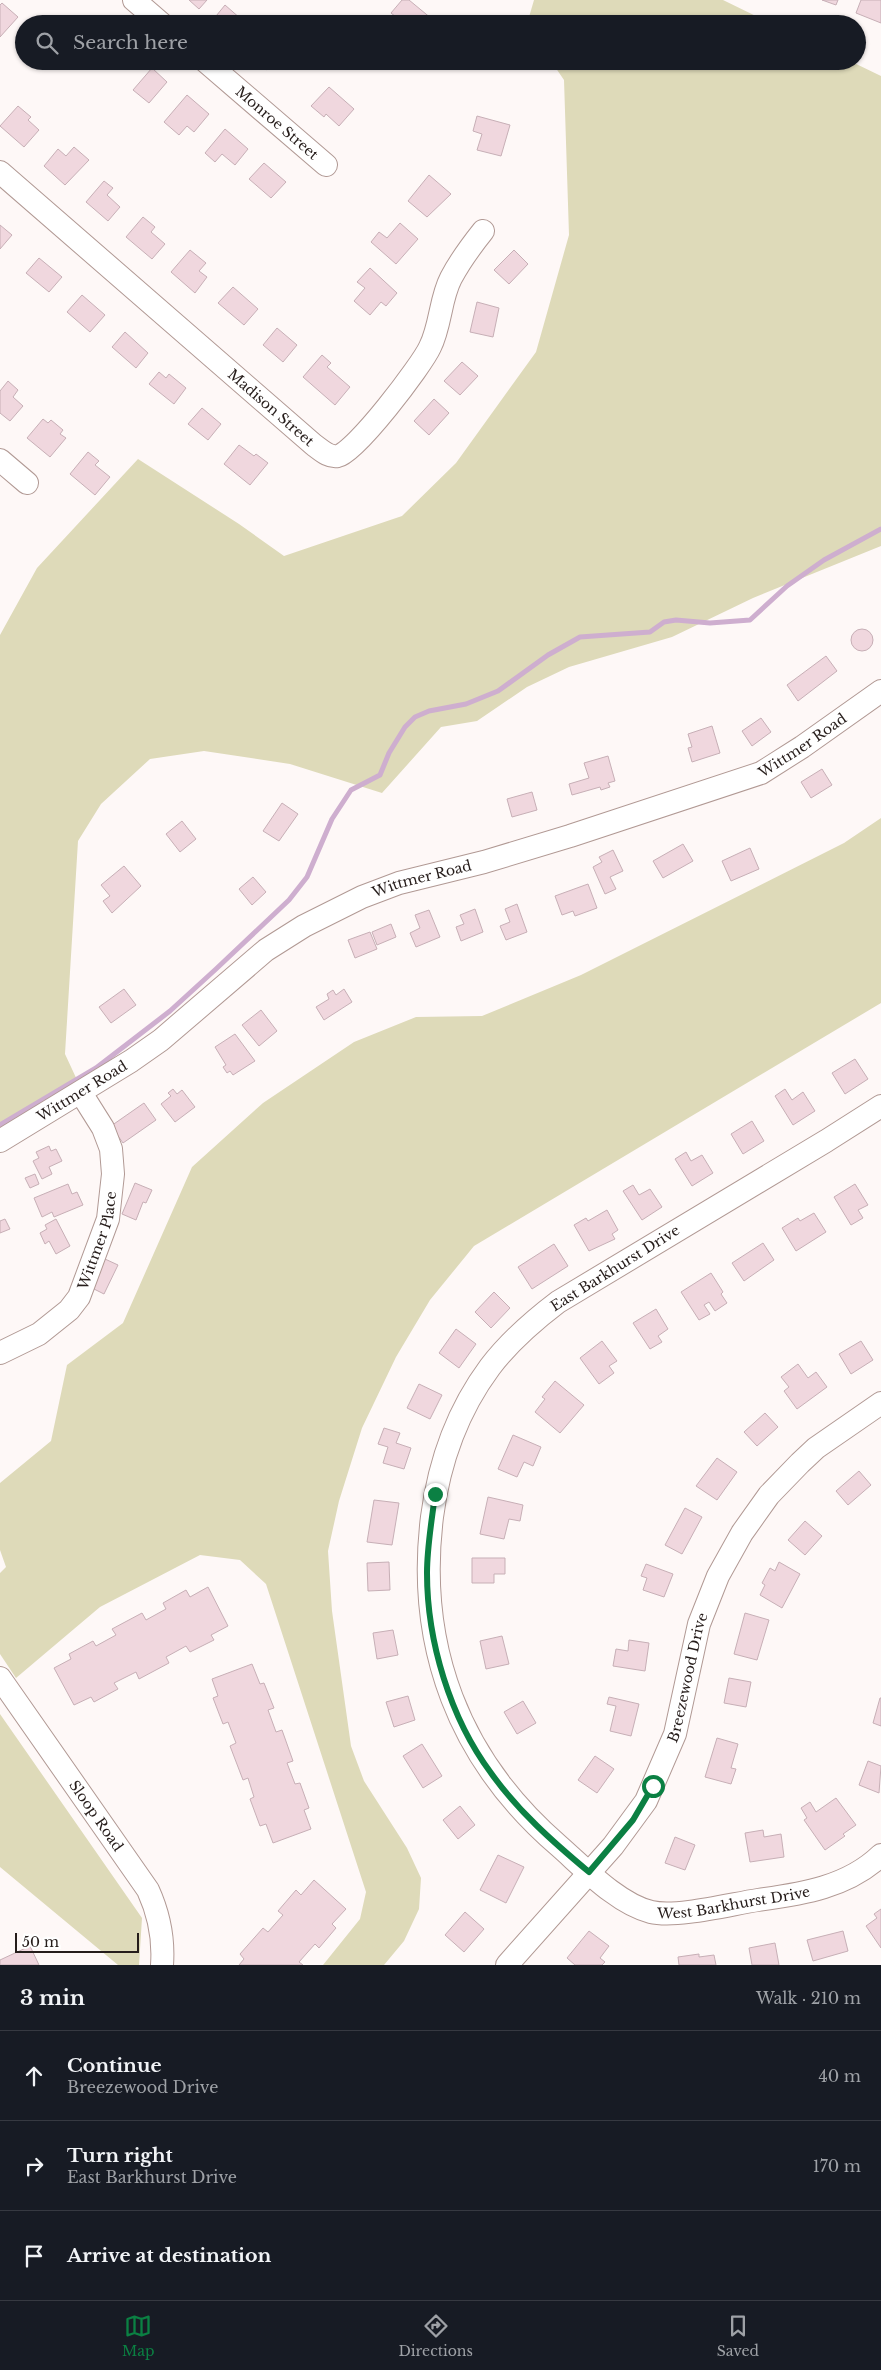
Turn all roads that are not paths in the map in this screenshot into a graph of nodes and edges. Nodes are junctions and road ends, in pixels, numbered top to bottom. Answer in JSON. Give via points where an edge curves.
{"nodes":[{"id":1,"x":134,"y":0,"type":"edge"},
{"id":2,"x":152,"y":15,"type":"edge"},
{"id":3,"x":215,"y":70,"type":"edge"},
{"id":4,"x":326,"y":165,"type":"dead end"},
{"id":5,"x":0,"y":172,"type":"edge"},
{"id":6,"x":483,"y":231,"type":"dead end"},
{"id":7,"x":0,"y":460,"type":"edge"},
{"id":8,"x":26,"y":483,"type":"dead end"},
{"id":9,"x":881,"y":691,"type":"edge"},
{"id":10,"x":81,"y":1092,"type":"junction"},
{"id":11,"x":881,"y":1106,"type":"edge"},
{"id":12,"x":0,"y":1141,"type":"edge"},
{"id":13,"x":0,"y":1353,"type":"edge"},
{"id":14,"x":881,"y":1404,"type":"edge"},
{"id":15,"x":0,"y":1678,"type":"edge"},
{"id":16,"x":881,"y":1855,"type":"edge"},
{"id":17,"x":589,"y":1872,"type":"junction"},
{"id":18,"x":162,"y":1965,"type":"edge"},
{"id":19,"x":508,"y":1965,"type":"edge"}],
"edges":[{"from":1,"to":2,"type":"street"},
{"from":3,"to":4,"type":"street","name":"Monroe Street"},
{"from":5,"to":6,"type":"street","name":"Madison Street","via":[[314,445],[337,457],[356,443],[423,360],[436,335],[450,280]]},
{"from":7,"to":8,"type":"street"},
{"from":9,"to":10,"type":"street","name":"Wittmer Road","via":[[761,773],[484,862],[385,888],[339,908],[266,950],[161,1040]]},
{"from":10,"to":12,"type":"street","name":"Wittmer Road"},
{"from":10,"to":13,"type":"street","name":"Wittmer Place","via":[[103,1128],[111,1149],[113,1174],[108,1219],[79,1298],[39,1334]]},
{"from":11,"to":17,"type":"street","name":"East Barkhurst Drive","via":[[558,1302],[526,1328],[491,1366],[467,1403],[449,1445],[435,1494],[427,1574],[433,1634],[446,1681],[466,1730],[489,1771],[543,1833]]},
{"from":14,"to":17,"type":"street","name":"Breezewood Drive","via":[[816,1448],[769,1496],[742,1533],[718,1576],[699,1624],[675,1734],[663,1766],[633,1820]]},
{"from":15,"to":18,"type":"street","name":"Sloop Road","via":[[148,1890],[162,1938]]},
{"from":16,"to":17,"type":"street","name":"West Barkhurst Drive","via":[[860,1871],[821,1889],[674,1912],[652,1912],[636,1906]]},
{"from":17,"to":19,"type":"street","name":"Breezewood Drive"}]}
